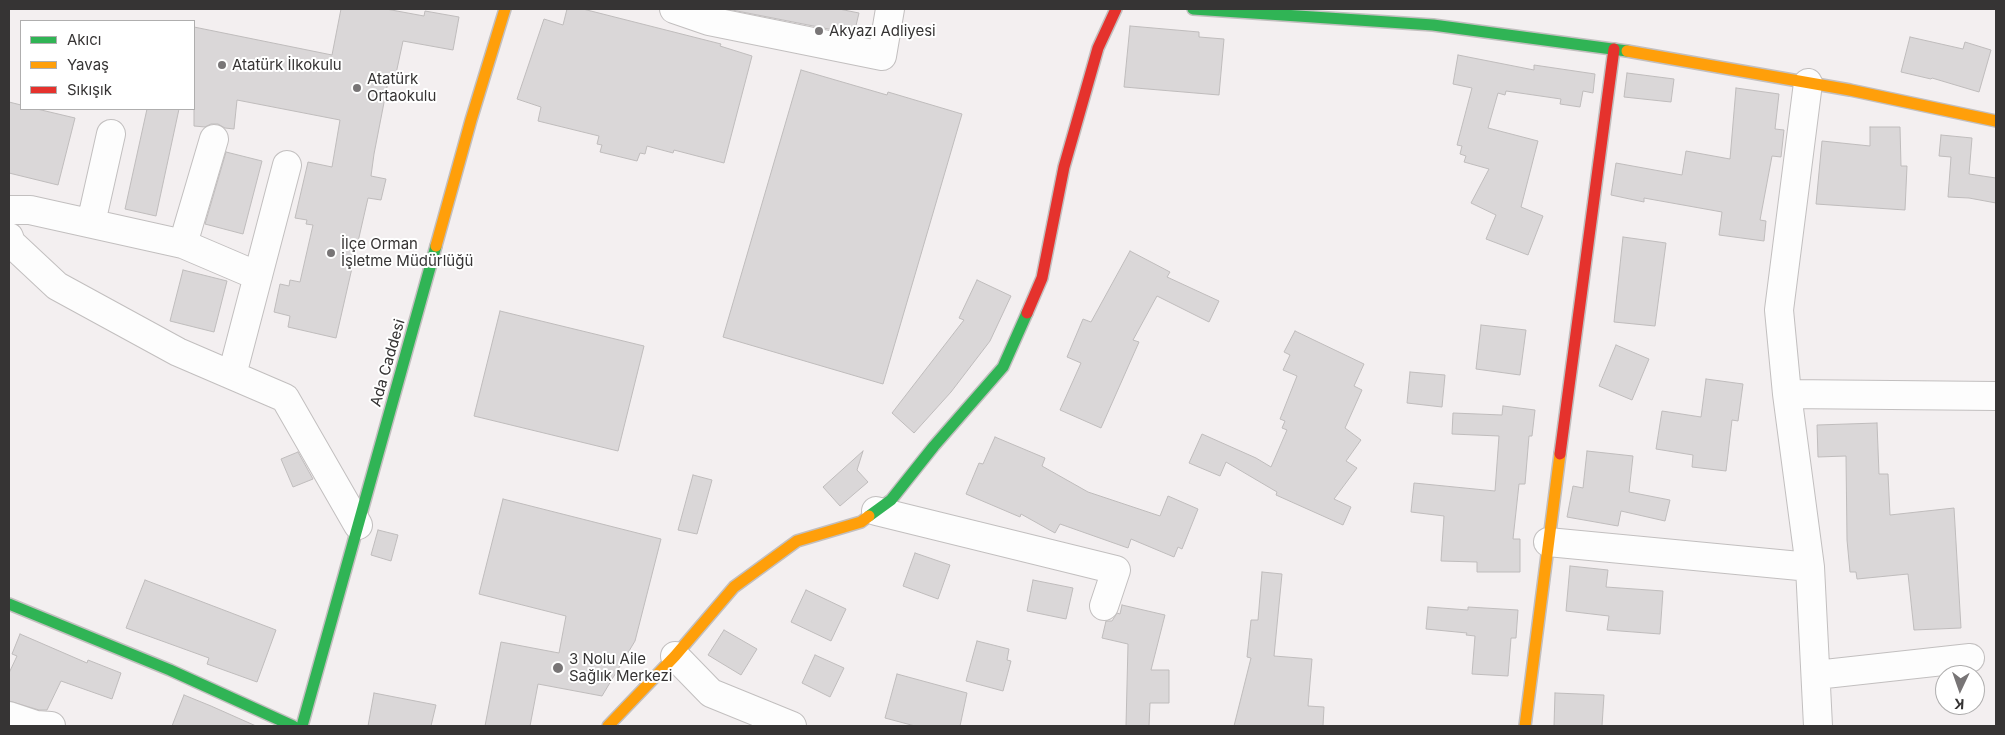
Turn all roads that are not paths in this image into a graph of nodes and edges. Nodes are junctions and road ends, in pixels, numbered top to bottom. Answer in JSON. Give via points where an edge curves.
{"nodes":[{"id":1,"x":506,"y":9,"type":"edge"},
{"id":2,"x":674,"y":9,"type":"edge"},
{"id":3,"x":890,"y":9,"type":"edge"},
{"id":4,"x":1116,"y":9,"type":"edge"},
{"id":5,"x":1193,"y":9,"type":"edge"},
{"id":6,"x":1614,"y":49,"type":"junction"},
{"id":7,"x":1808,"y":83,"type":"junction"},
{"id":8,"x":1996,"y":121,"type":"edge"},
{"id":9,"x":111,"y":134,"type":"dead end"},
{"id":10,"x":214,"y":139,"type":"dead end"},
{"id":11,"x":287,"y":164,"type":"dead end"},
{"id":12,"x":9,"y":210,"type":"edge"},
{"id":13,"x":90,"y":223,"type":"junction"},
{"id":14,"x":9,"y":238,"type":"edge"},
{"id":15,"x":183,"y":244,"type":"junction"},
{"id":16,"x":258,"y":276,"type":"junction"},
{"id":17,"x":232,"y":375,"type":"junction"},
{"id":18,"x":1787,"y":394,"type":"junction"},
{"id":19,"x":1996,"y":396,"type":"edge"},
{"id":20,"x":876,"y":511,"type":"junction"},
{"id":21,"x":358,"y":525,"type":"junction"},
{"id":22,"x":1548,"y":542,"type":"junction"},
{"id":23,"x":1810,"y":567,"type":"junction"},
{"id":24,"x":9,"y":604,"type":"edge"},
{"id":25,"x":1104,"y":606,"type":"dead end"},
{"id":26,"x":675,"y":656,"type":"junction"},
{"id":27,"x":1970,"y":658,"type":"dead end"},
{"id":28,"x":1816,"y":674,"type":"junction"},
{"id":29,"x":9,"y":716,"type":"edge"},
{"id":30,"x":51,"y":726,"type":"edge"},
{"id":31,"x":293,"y":726,"type":"edge"},
{"id":32,"x":302,"y":726,"type":"edge"},
{"id":33,"x":608,"y":726,"type":"edge"},
{"id":34,"x":792,"y":726,"type":"edge"},
{"id":35,"x":1525,"y":726,"type":"edge"},
{"id":36,"x":1818,"y":726,"type":"edge"}],
"edges":[{"from":1,"to":21,"type":"street","name":"Ada Caddesi"},
{"from":2,"to":3,"type":"street","via":[[708,21],[882,56]]},
{"from":4,"to":20,"type":"street","via":[[1098,48],[1064,167],[1042,278],[1003,367],[892,500]]},
{"from":5,"to":6,"type":"street","via":[[1433,25]]},
{"from":6,"to":7,"type":"street"},
{"from":6,"to":22,"type":"street"},
{"from":7,"to":8,"type":"street"},
{"from":7,"to":18,"type":"street","via":[[1778,310]]},
{"from":9,"to":13,"type":"street"},
{"from":10,"to":15,"type":"street"},
{"from":11,"to":16,"type":"street"},
{"from":12,"to":13,"type":"street","via":[[30,210]]},
{"from":13,"to":15,"type":"street"},
{"from":14,"to":17,"type":"street","via":[[57,286],[178,352]]},
{"from":15,"to":16,"type":"street"},
{"from":16,"to":17,"type":"street"},
{"from":17,"to":21,"type":"street","via":[[285,398]]},
{"from":18,"to":19,"type":"street"},
{"from":18,"to":23,"type":"street"},
{"from":20,"to":25,"type":"street","via":[[1116,570]]},
{"from":20,"to":26,"type":"street","via":[[861,522],[797,541],[734,587]]},
{"from":21,"to":32,"type":"street","name":"Ada Caddesi"},
{"from":22,"to":23,"type":"street"},
{"from":22,"to":35,"type":"street"},
{"from":23,"to":28,"type":"street"},
{"from":24,"to":31,"type":"street","via":[[170,670]]},
{"from":26,"to":33,"type":"street"},
{"from":26,"to":34,"type":"street","via":[[712,693]]},
{"from":27,"to":28,"type":"street"},
{"from":28,"to":36,"type":"street"},
{"from":29,"to":30,"type":"street","via":[[36,725]]}]}
